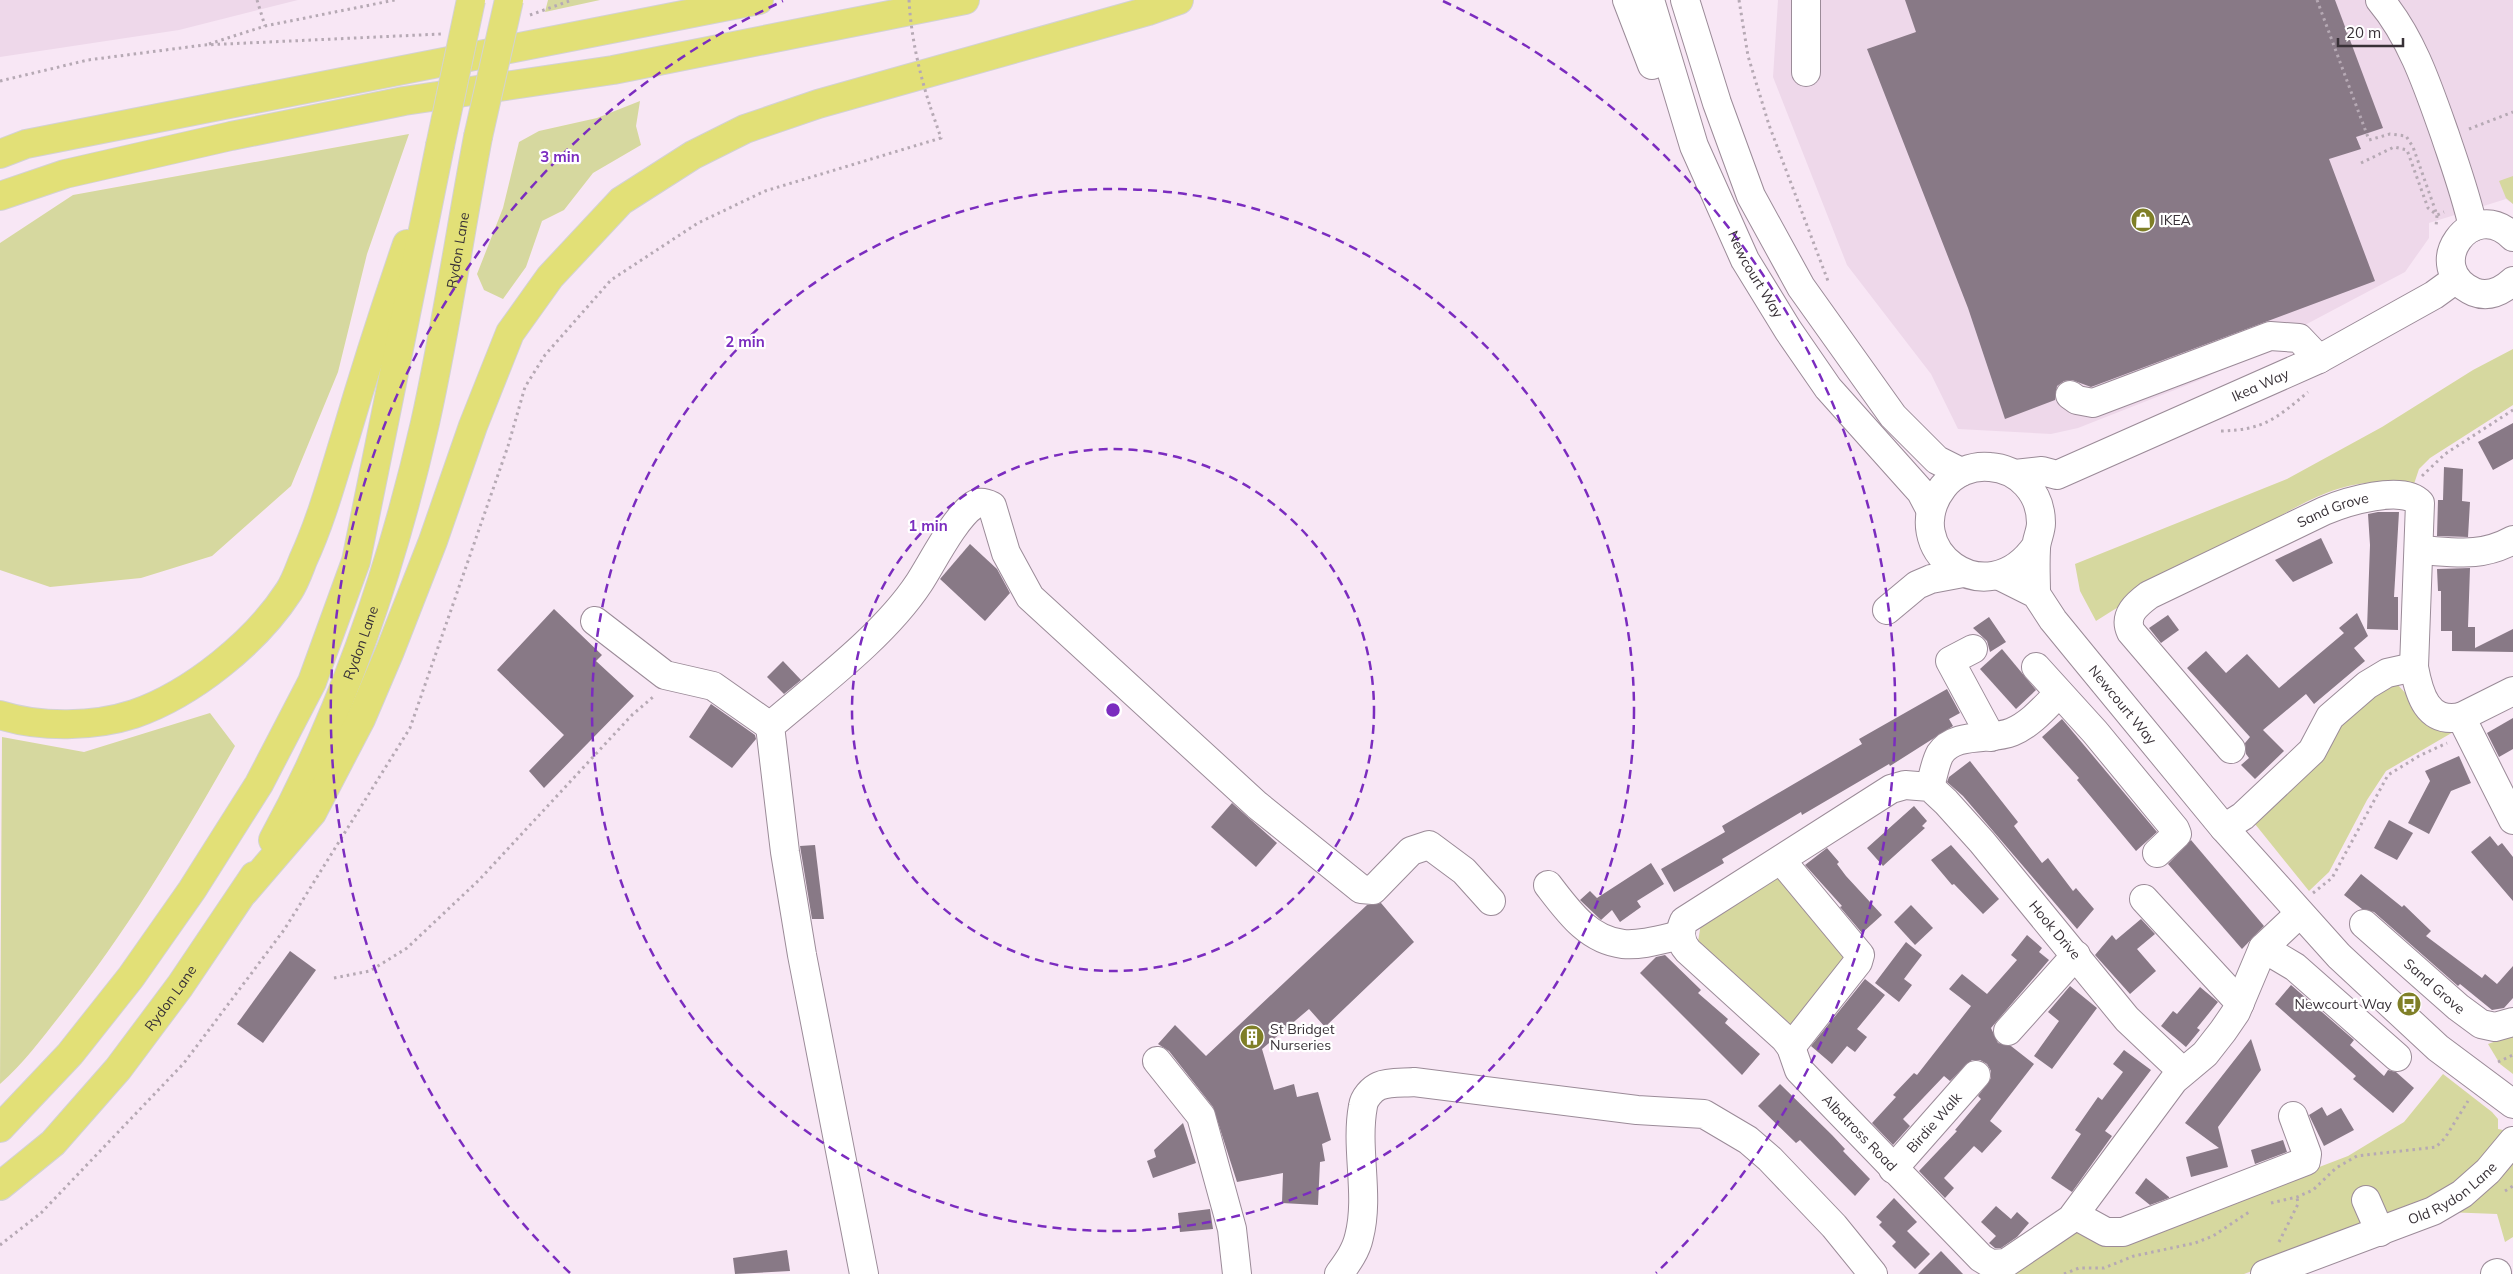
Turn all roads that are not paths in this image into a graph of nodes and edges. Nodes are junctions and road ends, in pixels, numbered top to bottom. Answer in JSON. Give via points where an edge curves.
{"nodes":[{"id":1,"x":471,"y":0,"type":"edge"},
{"id":2,"x":759,"y":0,"type":"edge"},
{"id":3,"x":965,"y":0,"type":"edge"},
{"id":4,"x":1179,"y":0,"type":"edge"},
{"id":5,"x":1627,"y":0,"type":"edge"},
{"id":6,"x":1650,"y":0,"type":"edge"},
{"id":7,"x":1685,"y":0,"type":"edge"},
{"id":8,"x":1806,"y":0,"type":"edge"},
{"id":9,"x":2380,"y":0,"type":"edge"},
{"id":10,"x":517,"y":8,"type":"edge"},
{"id":11,"x":1806,"y":72,"type":"dead end"},
{"id":12,"x":440,"y":146,"type":"junction"},
{"id":13,"x":1694,"y":146,"type":"junction"},
{"id":14,"x":0,"y":154,"type":"edge"},
{"id":15,"x":0,"y":196,"type":"edge"},
{"id":16,"x":2473,"y":227,"type":"junction"},
{"id":17,"x":2513,"y":237,"type":"edge"},
{"id":18,"x":2456,"y":279,"type":"junction"},
{"id":19,"x":2513,"y":281,"type":"edge"},
{"id":20,"x":2319,"y":359,"type":"junction"},
{"id":21,"x":2070,"y":395,"type":"dead end"},
{"id":22,"x":1961,"y":472,"type":"junction"},
{"id":23,"x":2015,"y":474,"type":"junction"},
{"id":24,"x":2057,"y":475,"type":"junction"},
{"id":25,"x":1931,"y":511,"type":"junction"},
{"id":26,"x":2040,"y":511,"type":"junction"},
{"id":27,"x":2513,"y":540,"type":"edge"},
{"id":28,"x":1935,"y":546,"type":"junction"},
{"id":29,"x":2036,"y":546,"type":"junction"},
{"id":30,"x":2419,"y":550,"type":"junction"},
{"id":31,"x":1963,"y":573,"type":"junction"},
{"id":32,"x":2000,"y":576,"type":"junction"},
{"id":33,"x":1917,"y":585,"type":"junction"},
{"id":34,"x":2036,"y":594,"type":"junction"},
{"id":35,"x":1887,"y":610,"type":"dead end"},
{"id":36,"x":595,"y":621,"type":"dead end"},
{"id":37,"x":1973,"y":649,"type":"dead end"},
{"id":38,"x":2036,"y":667,"type":"dead end"},
{"id":39,"x":2414,"y":667,"type":"junction"},
{"id":40,"x":2513,"y":691,"type":"edge"},
{"id":41,"x":2059,"y":693,"type":"junction"},
{"id":42,"x":0,"y":716,"type":"edge"},
{"id":43,"x":770,"y":726,"type":"junction"},
{"id":44,"x":2465,"y":726,"type":"junction"},
{"id":45,"x":1991,"y":736,"type":"junction"},
{"id":46,"x":2230,"y":749,"type":"dead end"},
{"id":47,"x":1930,"y":787,"type":"junction"},
{"id":48,"x":2513,"y":820,"type":"edge"},
{"id":49,"x":2224,"y":828,"type":"junction"},
{"id":50,"x":2157,"y":852,"type":"dead end"},
{"id":51,"x":1781,"y":860,"type":"junction"},
{"id":52,"x":1548,"y":885,"type":"dead end"},
{"id":53,"x":245,"y":891,"type":"junction"},
{"id":54,"x":2144,"y":899,"type":"dead end"},
{"id":55,"x":1491,"y":901,"type":"dead end"},
{"id":56,"x":2303,"y":906,"type":"junction"},
{"id":57,"x":2364,"y":924,"type":"dead end"},
{"id":58,"x":1683,"y":928,"type":"junction"},
{"id":59,"x":2263,"y":948,"type":"junction"},
{"id":60,"x":2076,"y":955,"type":"junction"},
{"id":61,"x":2240,"y":1003,"type":"junction"},
{"id":62,"x":2513,"y":1022,"type":"edge"},
{"id":63,"x":2008,"y":1030,"type":"dead end"},
{"id":64,"x":1791,"y":1047,"type":"junction"},
{"id":65,"x":2397,"y":1057,"type":"dead end"},
{"id":66,"x":1157,"y":1061,"type":"dead end"},
{"id":67,"x":2182,"y":1071,"type":"junction"},
{"id":68,"x":1976,"y":1075,"type":"dead end"},
{"id":69,"x":2513,"y":1104,"type":"edge"},
{"id":70,"x":2293,"y":1116,"type":"dead end"},
{"id":71,"x":0,"y":1128,"type":"edge"},
{"id":72,"x":2513,"y":1141,"type":"edge"},
{"id":73,"x":1893,"y":1169,"type":"junction"},
{"id":74,"x":0,"y":1186,"type":"edge"},
{"id":75,"x":2366,"y":1200,"type":"dead end"},
{"id":76,"x":2075,"y":1215,"type":"junction"},
{"id":77,"x":2390,"y":1228,"type":"junction"},
{"id":78,"x":2272,"y":1273,"type":"edge"},
{"id":79,"x":864,"y":1274,"type":"edge"},
{"id":80,"x":1237,"y":1274,"type":"edge"},
{"id":81,"x":1339,"y":1274,"type":"edge"},
{"id":82,"x":1873,"y":1274,"type":"edge"}],
"edges":[{"from":1,"to":12,"type":"main road","bridge":true},
{"from":2,"to":14,"type":"main road","via":[[26,144]]},
{"from":3,"to":15,"type":"main road","via":[[613,70],[404,101],[241,134],[65,174]]},
{"from":4,"to":53,"type":"main road","via":[[836,98],[745,129],[693,155],[621,201],[550,277],[510,333],[419,578],[361,719],[312,813]]},
{"from":5,"to":13,"type":"street","via":[[1654,68]]},
{"from":6,"to":13,"type":"street","name":"Newcourt Way"},
{"from":7,"to":22,"type":"street","via":[[1717,103],[1751,196],[1801,287],[1893,416],[1936,460]]},
{"from":8,"to":11,"type":"street"},
{"from":9,"to":16,"type":"street","via":[[2404,33],[2416,60],[2464,189]]},
{"from":10,"to":53,"type":"main road","name":"Rydon Lane","bridge":true,"via":[[478,137],[425,422],[382,582],[323,742]]},
{"from":12,"to":42,"type":"main road","via":[[373,342],[318,528],[290,590],[265,623],[211,672],[136,713],[103,722],[46,723]]},
{"from":12,"to":71,"type":"main road","via":[[356,561],[312,682],[259,784],[186,898],[70,1054]]},
{"from":13,"to":25,"type":"street","name":"Newcourt Way","via":[[1744,260],[1785,325],[1828,388],[1921,492]]},
{"from":16,"to":17,"type":"street","via":[[2495,225]]},
{"from":16,"to":18,"type":"street","via":[[2460,235],[2454,244],[2451,266]]},
{"from":18,"to":19,"type":"street","via":[[2465,288],[2480,294],[2504,290]]},
{"from":18,"to":20,"type":"street","name":"Ikea Way"},
{"from":20,"to":21,"type":"street","via":[[2299,338],[2270,336],[2093,403]]},
{"from":20,"to":24,"type":"street","name":"Ikea Way"},
{"from":22,"to":23,"type":"street","via":[[1989,466]]},
{"from":22,"to":25,"type":"street","via":[[1936,495]]},
{"from":23,"to":24,"type":"street","name":"Ikea Way","via":[[2042,472]]},
{"from":23,"to":26,"type":"street","via":[[2032,491]]},
{"from":24,"to":26,"type":"street","via":[[2052,497]]},
{"from":25,"to":28,"type":"street"},
{"from":26,"to":29,"type":"street","via":[[2040,535]]},
{"from":27,"to":30,"type":"street","via":[[2480,553]]},
{"from":28,"to":31,"type":"street","via":[[1947,562]]},
{"from":28,"to":33,"type":"street"},
{"from":29,"to":32,"type":"street","via":[[2027,559]]},
{"from":29,"to":34,"type":"street"},
{"from":30,"to":39,"type":"street","name":"Sand Grove"},
{"from":30,"to":46,"type":"street","name":"Sand Grove","via":[[2420,503],[2416,498],[2388,495],[2343,503],[2149,595],[2136,605],[2130,615],[2130,630]]},
{"from":31,"to":32,"type":"street","via":[[1981,577]]},
{"from":31,"to":33,"type":"street"},
{"from":32,"to":34,"type":"street"},
{"from":33,"to":35,"type":"street"},
{"from":34,"to":49,"type":"street","name":"Newcourt Way","via":[[2053,620]]},
{"from":36,"to":43,"type":"street","via":[[665,675],[713,686]]},
{"from":37,"to":45,"type":"street","via":[[1950,662]]},
{"from":38,"to":41,"type":"street"},
{"from":39,"to":44,"type":"street","name":"Sand Grove","via":[[2423,701],[2435,713]]},
{"from":39,"to":49,"type":"street","via":[[2387,673],[2330,716],[2312,751],[2243,816]]},
{"from":40,"to":44,"type":"street"},
{"from":41,"to":45,"type":"street","via":[[2023,726]]},
{"from":41,"to":50,"type":"street","via":[[2175,829],[2177,834],[2173,840]]},
{"from":43,"to":55,"type":"street","via":[[889,620],[918,585],[953,528],[974,504],[984,502],[992,506],[1006,553],[1030,597],[1257,805],[1353,883],[1361,889],[1373,890],[1411,851],[1429,844],[1464,871]]},
{"from":43,"to":79,"type":"street","via":[[800,945]]},
{"from":44,"to":48,"type":"street"},
{"from":45,"to":47,"type":"street","via":[[1965,740],[1945,748],[1938,759]]},
{"from":47,"to":51,"type":"street","via":[[1912,785],[1891,789]]},
{"from":47,"to":60,"type":"street","name":"Hook Drive","via":[[1971,829]]},
{"from":49,"to":56,"type":"street","name":"Newcourt Way"},
{"from":51,"to":58,"type":"street"},
{"from":51,"to":64,"type":"street","via":[[1860,955],[1858,962]]},
{"from":52,"to":58,"type":"street","via":[[1573,917],[1600,937],[1623,944]]},
{"from":53,"to":74,"type":"main road","name":"Rydon Lane","via":[[118,1069],[53,1143]]},
{"from":54,"to":61,"type":"street"},
{"from":56,"to":59,"type":"street","name":"Albatross Road"},
{"from":56,"to":69,"type":"street","name":"Newcourt Way","via":[[2385,1002],[2438,1048]]},
{"from":57,"to":62,"type":"street","name":"Sand Grove","via":[[2481,1024],[2495,1027]]},
{"from":58,"to":64,"type":"street","name":"Albatross Road","via":[[1683,945],[1688,951]]},
{"from":59,"to":61,"type":"street","name":"Albatross Road"},
{"from":59,"to":65,"type":"street","via":[[2295,967]]},
{"from":60,"to":63,"type":"street"},
{"from":60,"to":67,"type":"street","name":"Hook Drive","via":[[2127,1019]]},
{"from":61,"to":67,"type":"street","name":"Albatross Road","via":[[2204,1054]]},
{"from":64,"to":73,"type":"street","name":"Albatross Road","via":[[1799,1070]]},
{"from":66,"to":80,"type":"street","via":[[1201,1116],[1232,1228]]},
{"from":67,"to":76,"type":"street","name":"Albatross Road"},
{"from":68,"to":73,"type":"street","name":"Birdie Walk"},
{"from":70,"to":76,"type":"street","via":[[2307,1154],[2306,1161],[2123,1232],[2106,1232]]},
{"from":72,"to":77,"type":"street","name":"Old Rydon Lane","via":[[2488,1171],[2462,1194],[2433,1211]]},
{"from":73,"to":76,"type":"street","name":"Albatross Road","via":[[1981,1258],[1991,1264],[2006,1263],[2067,1224]]},
{"from":75,"to":77,"type":"street"},
{"from":77,"to":78,"type":"street","name":"Old Rydon Lane"},
{"from":81,"to":82,"type":"street","via":[[1350,1259],[1359,1237],[1361,1134],[1366,1096],[1379,1086],[1414,1082],[1636,1110],[1704,1114],[1748,1140],[1770,1159],[1834,1226]]}]}
